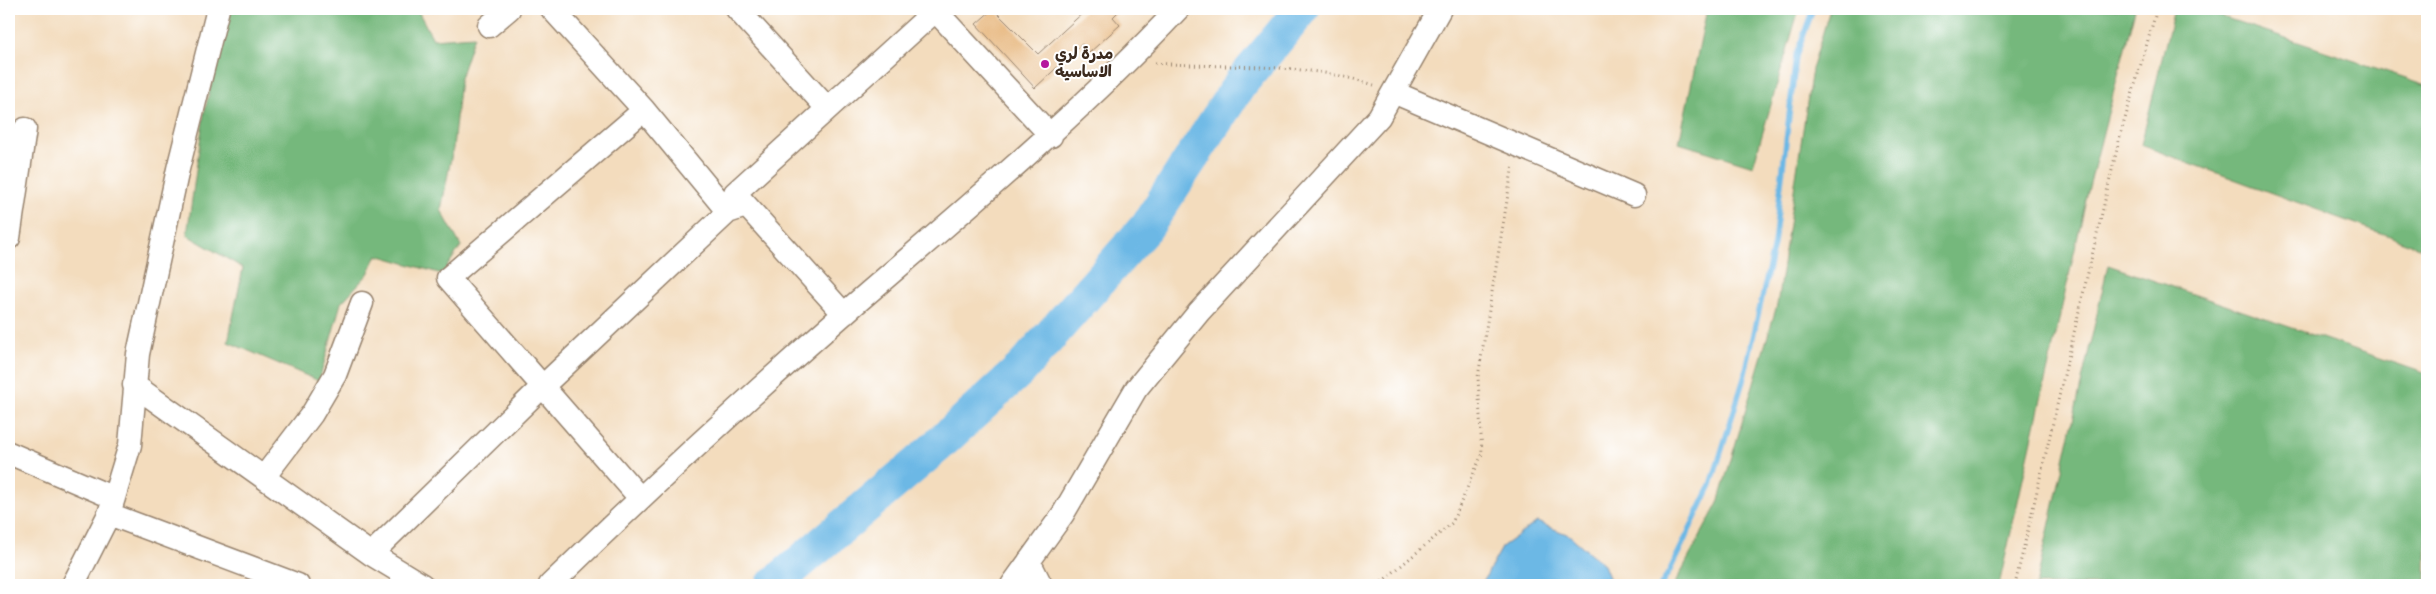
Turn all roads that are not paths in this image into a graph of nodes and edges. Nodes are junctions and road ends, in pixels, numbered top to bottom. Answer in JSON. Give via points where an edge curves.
{"nodes":[{"id":1,"x":218,"y":9,"type":"edge"},
{"id":2,"x":509,"y":9,"type":"edge"},
{"id":3,"x":552,"y":9,"type":"edge"},
{"id":4,"x":737,"y":9,"type":"edge"},
{"id":5,"x":935,"y":9,"type":"edge"},
{"id":6,"x":1178,"y":9,"type":"edge"},
{"id":7,"x":1440,"y":9,"type":"edge"},
{"id":8,"x":489,"y":26,"type":"dead end"},
{"id":9,"x":1393,"y":92,"type":"junction"},
{"id":10,"x":827,"y":108,"type":"junction"},
{"id":11,"x":644,"y":110,"type":"junction"},
{"id":12,"x":25,"y":129,"type":"dead end"},
{"id":13,"x":1051,"y":136,"type":"junction"},
{"id":14,"x":1634,"y":196,"type":"dead end"},
{"id":15,"x":736,"y":203,"type":"junction"},
{"id":16,"x":9,"y":238,"type":"edge"},
{"id":17,"x":362,"y":303,"type":"dead end"},
{"id":18,"x":844,"y":314,"type":"junction"},
{"id":19,"x":134,"y":385,"type":"junction"},
{"id":20,"x":543,"y":386,"type":"junction"},
{"id":21,"x":9,"y":453,"type":"edge"},
{"id":22,"x":264,"y":477,"type":"junction"},
{"id":23,"x":640,"y":498,"type":"junction"},
{"id":24,"x":111,"y":506,"type":"junction"},
{"id":25,"x":371,"y":554,"type":"junction"},
{"id":26,"x":1029,"y":561,"type":"junction"},
{"id":27,"x":410,"y":582,"type":"edge"},
{"id":28,"x":73,"y":585,"type":"edge"},
{"id":29,"x":298,"y":585,"type":"edge"},
{"id":30,"x":550,"y":585,"type":"edge"},
{"id":31,"x":1012,"y":585,"type":"edge"},
{"id":32,"x":1041,"y":585,"type":"edge"}],
"edges":[{"from":1,"to":19,"type":"street","via":[[178,169]]},
{"from":2,"to":8,"type":"street"},
{"from":3,"to":11,"type":"street"},
{"from":4,"to":10,"type":"street"},
{"from":5,"to":10,"type":"street"},
{"from":5,"to":13,"type":"street"},
{"from":6,"to":13,"type":"street"},
{"from":7,"to":9,"type":"street"},
{"from":9,"to":14,"type":"street"},
{"from":9,"to":26,"type":"street","via":[[1379,117],[1199,312],[1136,389],[1063,514]]},
{"from":10,"to":15,"type":"street"},
{"from":11,"to":15,"type":"street"},
{"from":11,"to":20,"type":"street","via":[[448,278]]},
{"from":12,"to":16,"type":"street"},
{"from":13,"to":18,"type":"street"},
{"from":15,"to":18,"type":"street"},
{"from":15,"to":20,"type":"street"},
{"from":17,"to":22,"type":"street","via":[[335,375],[312,414]]},
{"from":18,"to":23,"type":"street"},
{"from":19,"to":22,"type":"street"},
{"from":19,"to":24,"type":"street","via":[[130,445]]},
{"from":20,"to":23,"type":"street"},
{"from":20,"to":25,"type":"street"},
{"from":21,"to":24,"type":"street"},
{"from":22,"to":25,"type":"street"},
{"from":23,"to":30,"type":"street"},
{"from":24,"to":28,"type":"street"},
{"from":24,"to":29,"type":"street"},
{"from":25,"to":27,"type":"street"},
{"from":26,"to":31,"type":"street"},
{"from":26,"to":32,"type":"street"}]}
